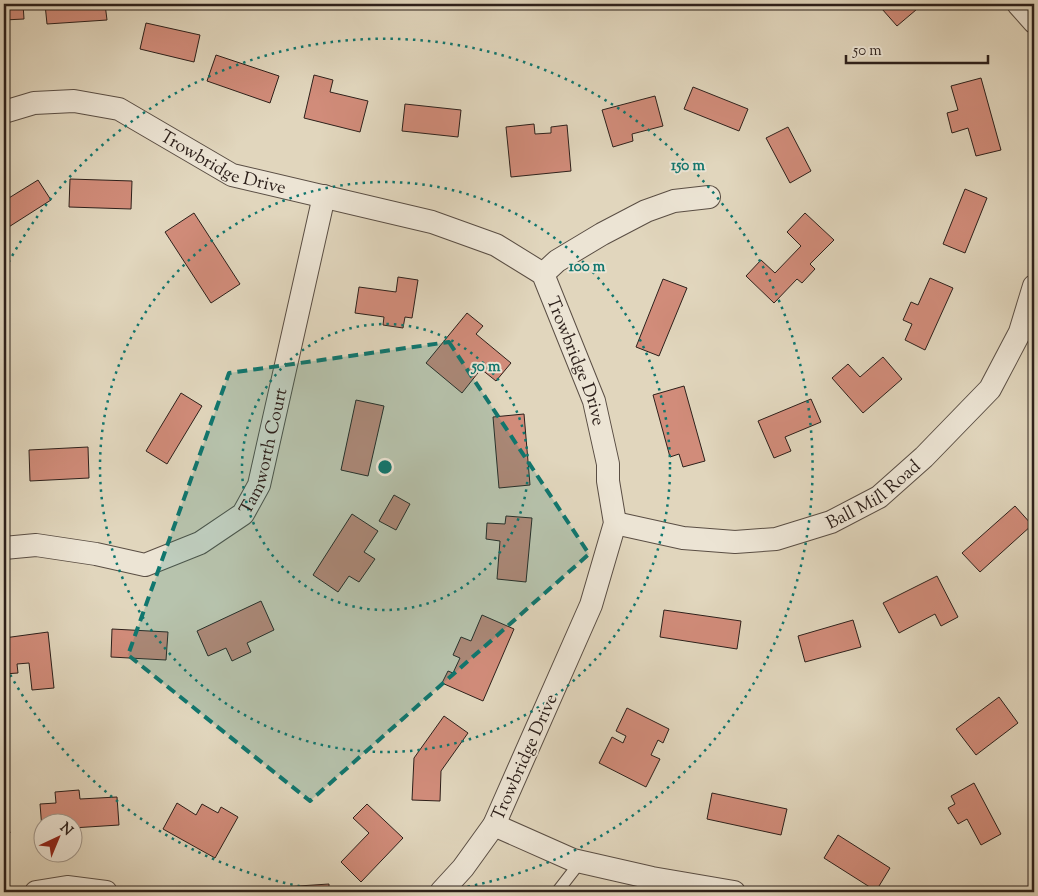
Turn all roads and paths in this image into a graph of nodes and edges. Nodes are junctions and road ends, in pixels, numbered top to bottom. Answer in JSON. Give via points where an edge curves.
{"nodes":[{"id":1,"x":1018,"y":4,"type":"edge"},
{"id":2,"x":1034,"y":22,"type":"edge"},
{"id":3,"x":4,"y":112,"type":"edge"},
{"id":4,"x":324,"y":196,"type":"junction"},
{"id":5,"x":709,"y":197,"type":"dead end"},
{"id":6,"x":543,"y":274,"type":"junction"},
{"id":7,"x":1034,"y":286,"type":"edge"},
{"id":8,"x":615,"y":523,"type":"junction"},
{"id":9,"x":4,"y":548,"type":"edge"},
{"id":10,"x":494,"y":825,"type":"junction"},
{"id":11,"x":581,"y":861,"type":"junction"},
{"id":12,"x":36,"y":892,"type":"edge"},
{"id":13,"x":106,"y":892,"type":"edge"},
{"id":14,"x":441,"y":892,"type":"edge"},
{"id":15,"x":557,"y":892,"type":"edge"},
{"id":16,"x":734,"y":892,"type":"edge"}],
"edges":[{"from":1,"to":2,"type":"street"},
{"from":3,"to":4,"type":"street","name":"Trowbridge Drive","via":[[34,103],[74,102],[119,109],[232,175]]},
{"from":4,"to":6,"type":"street","name":"Trowbridge Drive","via":[[432,222],[496,245]]},
{"from":4,"to":9,"type":"street","name":"Tamworth Court","via":[[259,485],[244,514],[200,543],[145,565],[36,545]]},
{"from":5,"to":6,"type":"street","via":[[674,200],[646,211],[557,261]]},
{"from":6,"to":8,"type":"street","name":"Trowbridge Drive","via":[[594,402],[608,464]]},
{"from":7,"to":8,"type":"street","name":"Ball Mill Road","via":[[1020,332],[990,389],[924,457],[879,497],[831,522],[776,539],[735,542],[683,538]]},
{"from":8,"to":10,"type":"street","name":"Trowbridge Drive","via":[[591,605]]},
{"from":10,"to":11,"type":"street"},
{"from":10,"to":14,"type":"street","name":"Trowbridge Drive"},
{"from":11,"to":15,"type":"lane"},
{"from":11,"to":16,"type":"street","via":[[652,878]]},
{"from":12,"to":13,"type":"street","via":[[67,887]]}]}
